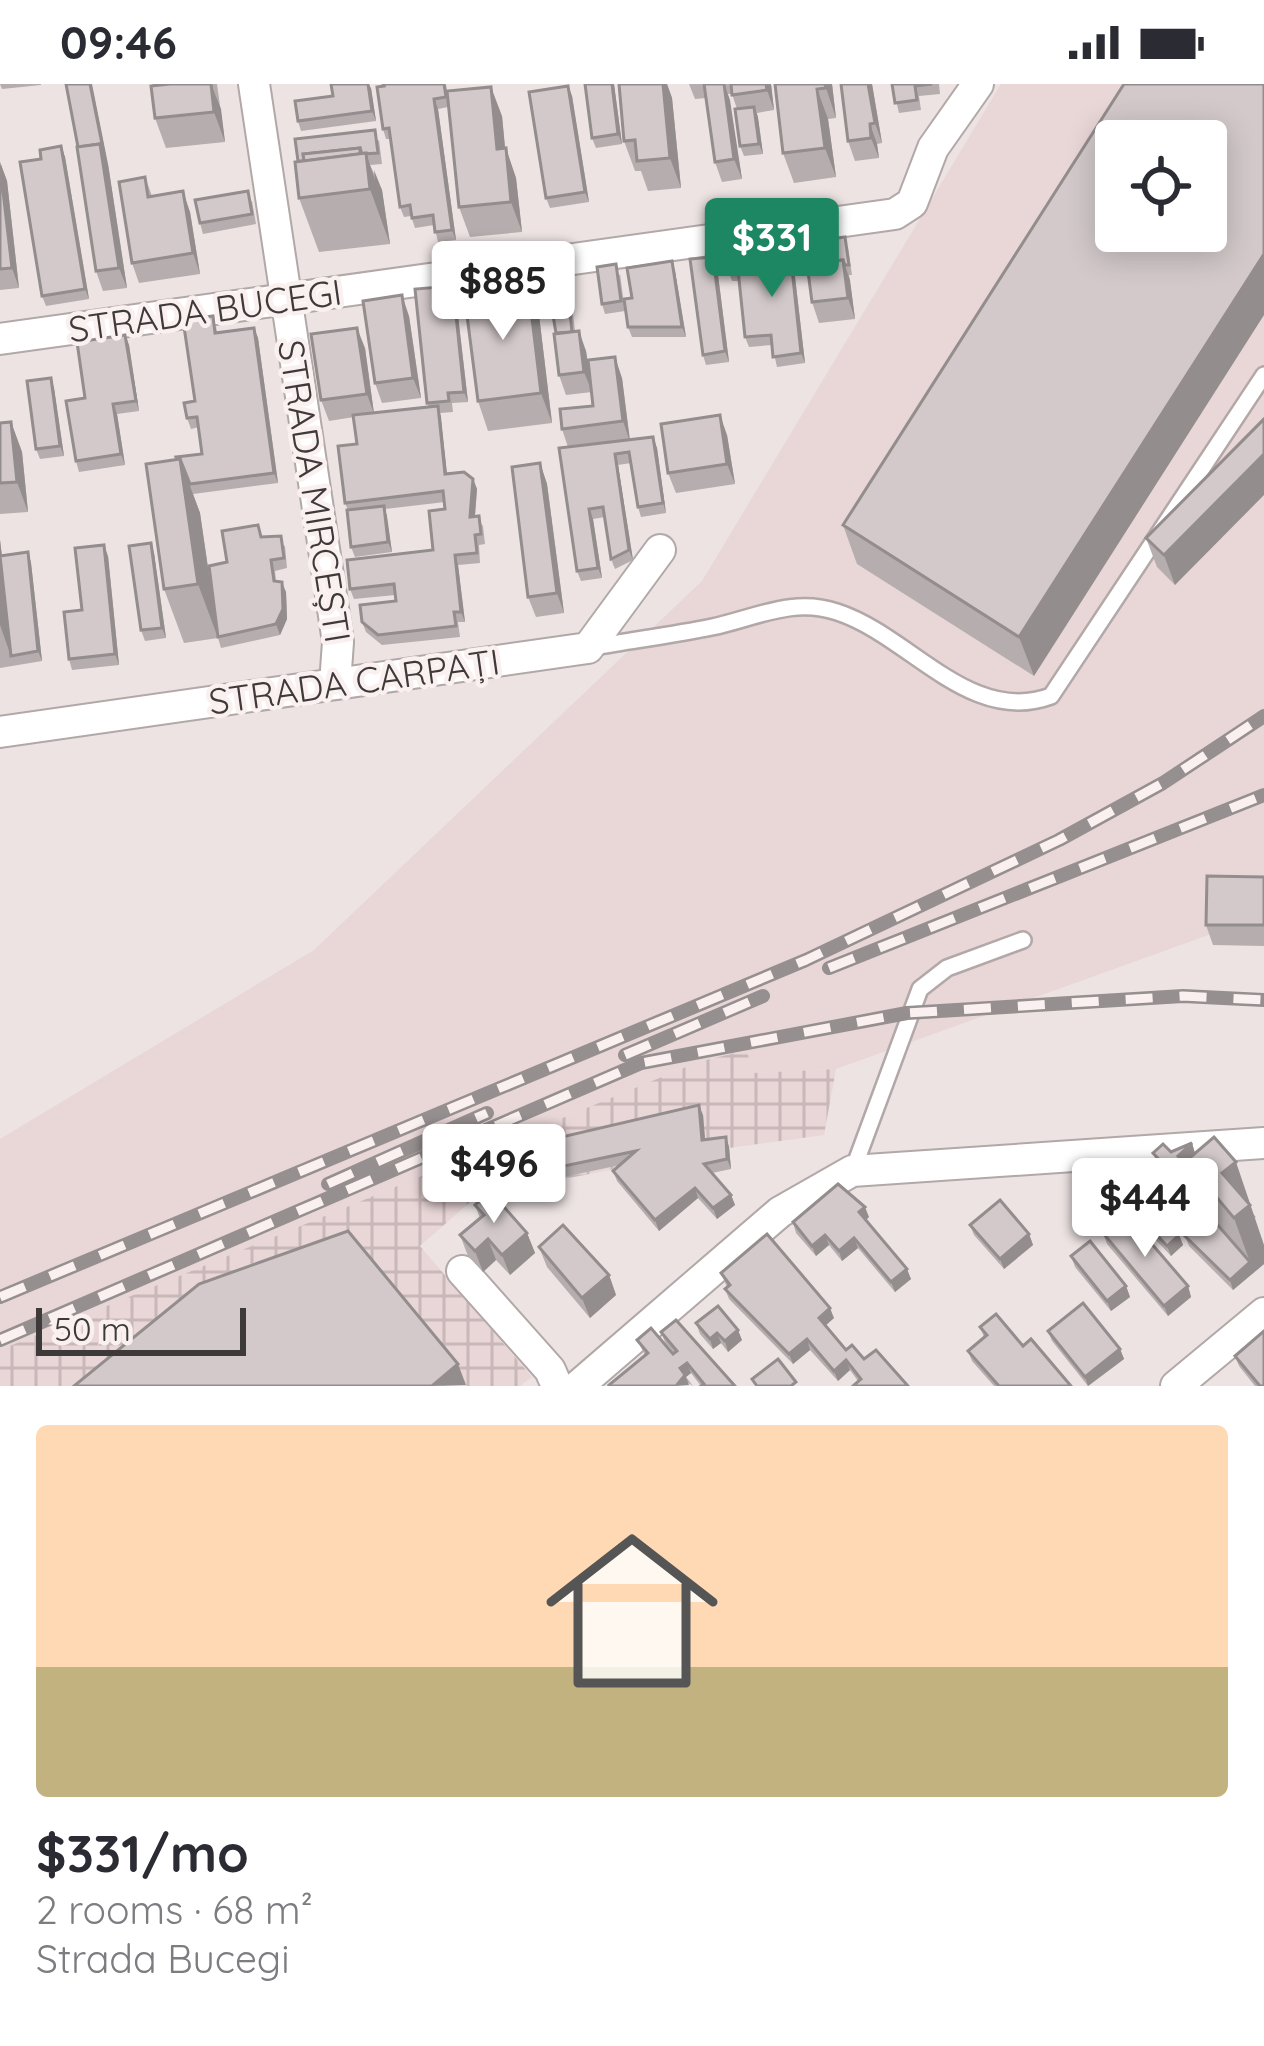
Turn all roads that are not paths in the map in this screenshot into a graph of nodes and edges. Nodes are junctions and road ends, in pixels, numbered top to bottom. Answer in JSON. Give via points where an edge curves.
{"nodes":[{"id":1,"x":254,"y":84,"type":"edge"},
{"id":2,"x":978,"y":84,"type":"edge"},
{"id":3,"x":286,"y":298,"type":"junction"},
{"id":4,"x":0,"y":339,"type":"edge"},
{"id":5,"x":1264,"y":375,"type":"edge"},
{"id":6,"x":659,"y":550,"type":"dead end"},
{"id":7,"x":588,"y":648,"type":"junction"},
{"id":8,"x":334,"y":684,"type":"junction"},
{"id":9,"x":0,"y":732,"type":"edge"},
{"id":10,"x":1024,"y":940,"type":"dead end"},
{"id":11,"x":1264,"y":1143,"type":"edge"},
{"id":12,"x":852,"y":1171,"type":"junction"},
{"id":13,"x":462,"y":1271,"type":"dead end"},
{"id":14,"x":1264,"y":1313,"type":"edge"},
{"id":15,"x":557,"y":1386,"type":"edge"},
{"id":16,"x":578,"y":1386,"type":"edge"},
{"id":17,"x":1176,"y":1386,"type":"edge"}],
"edges":[{"from":1,"to":3,"type":"street","name":"STRADA MIRCEȘTI"},
{"from":2,"to":3,"type":"street","name":"STRADA BUCEGI","via":[[933,148],[912,203],[896,214]]},
{"from":3,"to":4,"type":"street","name":"STRADA BUCEGI"},
{"from":3,"to":8,"type":"street","name":"STRADA MIRCEȘTI","via":[[338,642]]},
{"from":5,"to":7,"type":"lane","via":[[1051,696],[1025,705],[997,700],[857,620],[796,604]]},
{"from":6,"to":7,"type":"street"},
{"from":7,"to":8,"type":"street","name":"STRADA CARPAȚI"},
{"from":8,"to":9,"type":"street","name":"STRADA CARPAȚI"},
{"from":10,"to":12,"type":"lane","via":[[947,968],[920,989]]},
{"from":11,"to":12,"type":"street"},
{"from":12,"to":16,"type":"street","via":[[780,1212]]},
{"from":13,"to":15,"type":"street"},
{"from":14,"to":17,"type":"street"}]}
